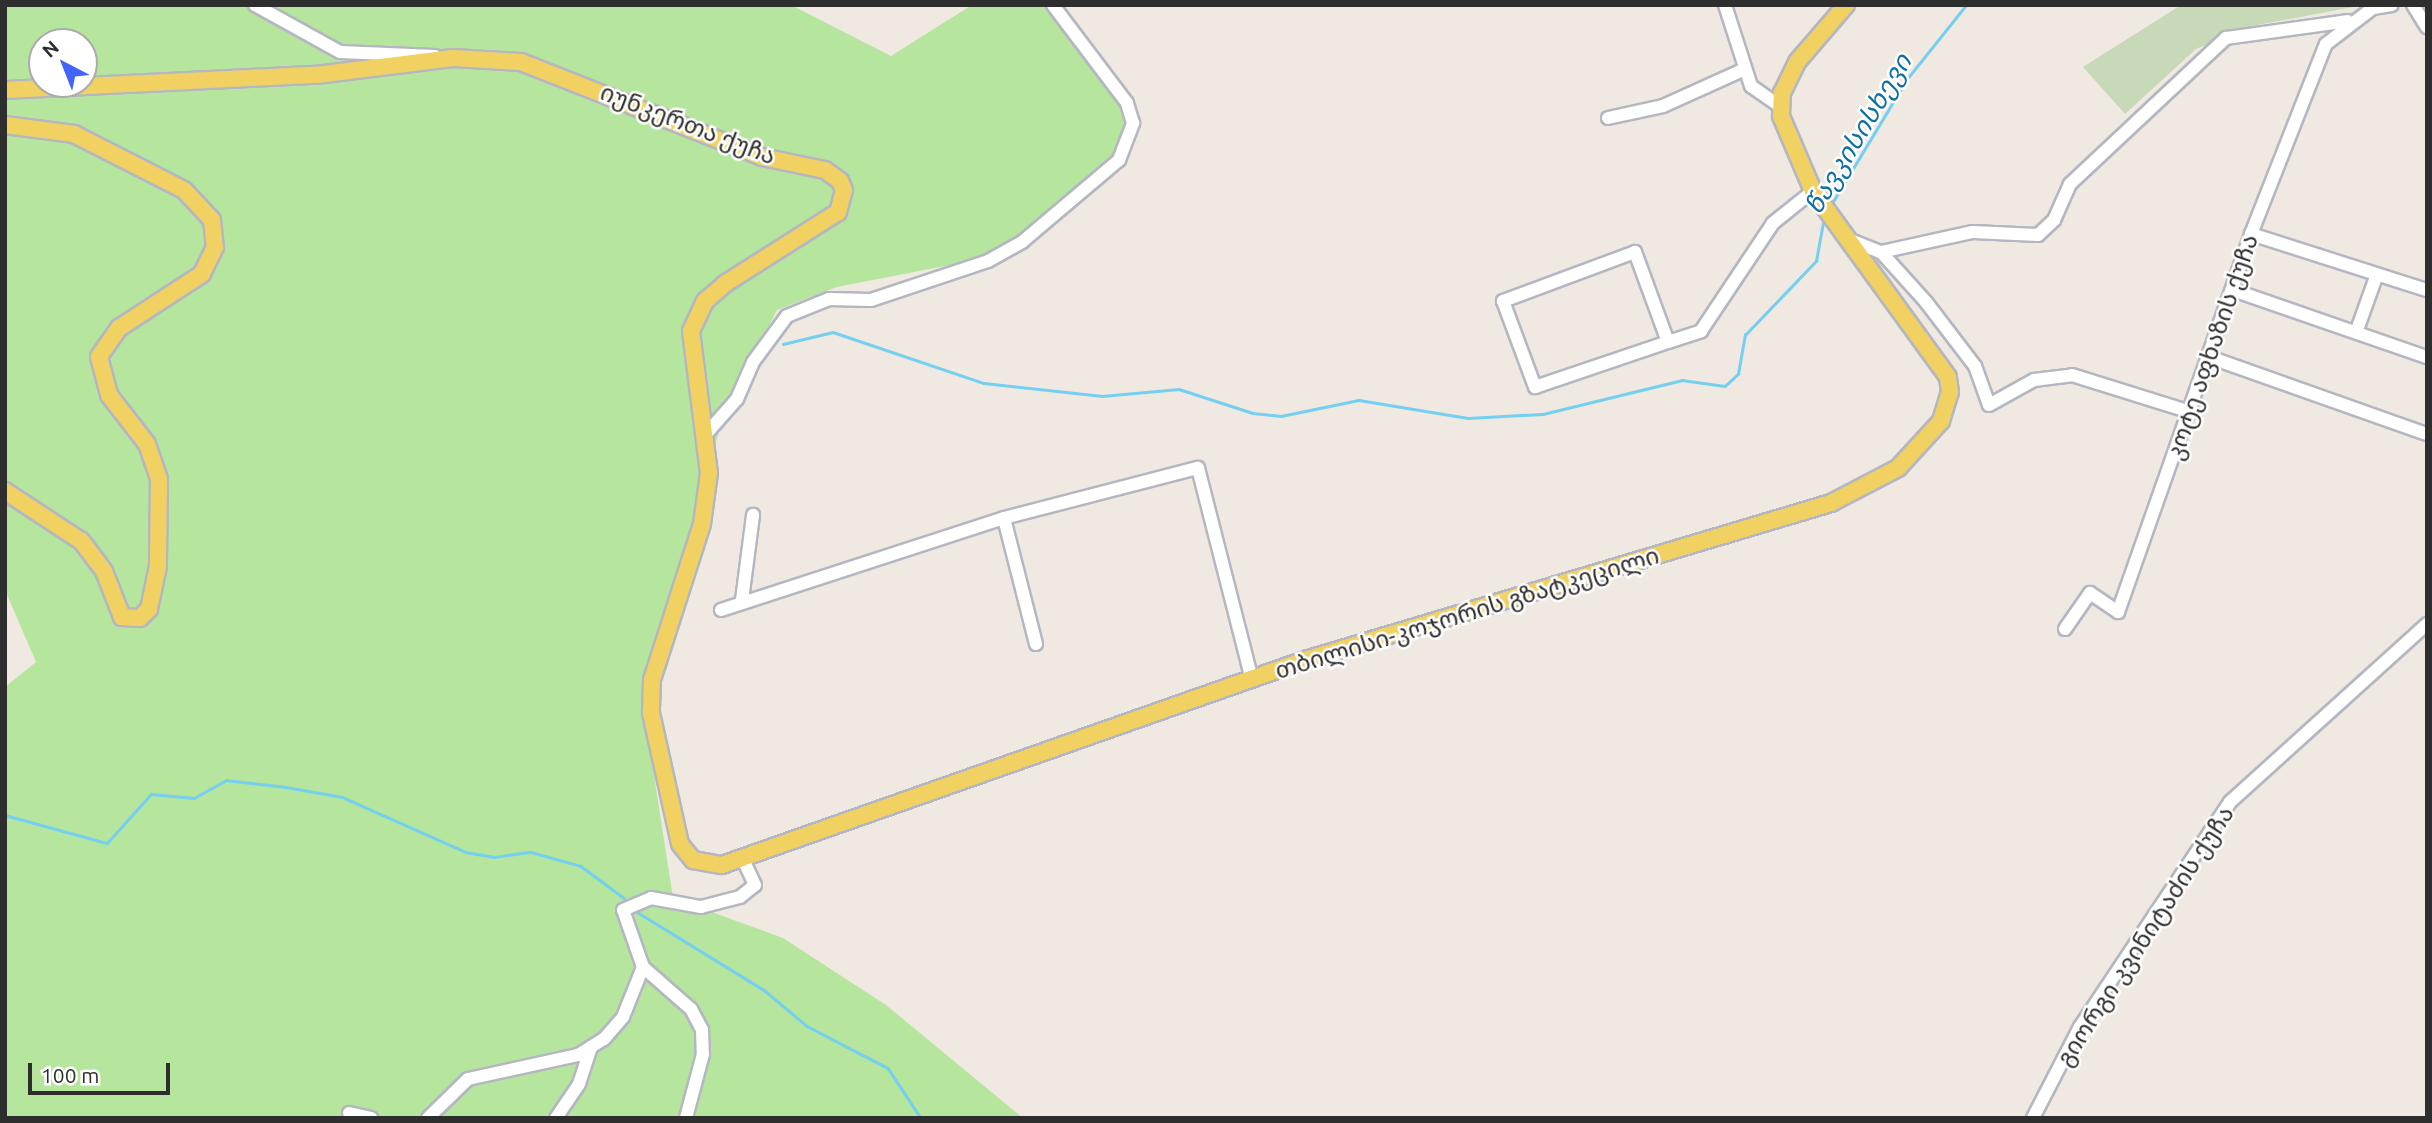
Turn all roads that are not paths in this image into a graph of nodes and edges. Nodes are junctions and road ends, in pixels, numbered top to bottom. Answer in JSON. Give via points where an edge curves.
{"nodes":[{"id":1,"x":255,"y":5,"type":"edge"},
{"id":2,"x":1053,"y":5,"type":"edge"},
{"id":3,"x":1724,"y":5,"type":"edge"},
{"id":4,"x":1846,"y":5,"type":"edge"},
{"id":5,"x":2392,"y":5,"type":"edge"},
{"id":6,"x":2413,"y":5,"type":"edge"},
{"id":7,"x":2352,"y":21,"type":"junction"},
{"id":8,"x":2427,"y":27,"type":"edge"},
{"id":9,"x":453,"y":58,"type":"junction"},
{"id":10,"x":1745,"y":69,"type":"junction"},
{"id":11,"x":5,"y":90,"type":"edge"},
{"id":12,"x":1780,"y":106,"type":"junction"},
{"id":13,"x":1608,"y":118,"type":"dead end"},
{"id":14,"x":5,"y":125,"type":"edge"},
{"id":15,"x":1814,"y":191,"type":"junction"},
{"id":16,"x":2251,"y":233,"type":"junction"},
{"id":17,"x":1848,"y":239,"type":"junction"},
{"id":18,"x":1881,"y":252,"type":"junction"},
{"id":19,"x":2378,"y":274,"type":"junction"},
{"id":20,"x":2233,"y":290,"type":"junction"},
{"id":21,"x":2427,"y":290,"type":"edge"},
{"id":22,"x":2357,"y":330,"type":"junction"},
{"id":23,"x":1668,"y":342,"type":"junction"},
{"id":24,"x":2209,"y":357,"type":"junction"},
{"id":25,"x":2427,"y":357,"type":"edge"},
{"id":26,"x":2191,"y":412,"type":"junction"},
{"id":27,"x":706,"y":434,"type":"junction"},
{"id":28,"x":2427,"y":434,"type":"edge"},
{"id":29,"x":5,"y":491,"type":"edge"},
{"id":30,"x":753,"y":515,"type":"dead end"},
{"id":31,"x":1004,"y":518,"type":"junction"},
{"id":32,"x":742,"y":600,"type":"junction"},
{"id":33,"x":721,"y":610,"type":"dead end"},
{"id":34,"x":2427,"y":624,"type":"edge"},
{"id":35,"x":2065,"y":629,"type":"dead end"},
{"id":36,"x":1036,"y":645,"type":"dead end"},
{"id":37,"x":1252,"y":680,"type":"junction"},
{"id":38,"x":743,"y":859,"type":"junction"},
{"id":39,"x":643,"y":967,"type":"junction"},
{"id":40,"x":591,"y":1047,"type":"junction"},
{"id":41,"x":349,"y":1113,"type":"dead end"},
{"id":42,"x":371,"y":1118,"type":"edge"},
{"id":43,"x":428,"y":1118,"type":"edge"},
{"id":44,"x":556,"y":1118,"type":"edge"},
{"id":45,"x":686,"y":1118,"type":"edge"},
{"id":46,"x":2033,"y":1118,"type":"edge"}],
"edges":[{"from":1,"to":9,"type":"street","via":[[340,52]]},
{"from":2,"to":27,"type":"street","via":[[1127,103],[1133,123],[1119,160],[1022,242],[988,261],[871,300],[829,299],[787,316],[753,362],[737,399]]},
{"from":3,"to":10,"type":"street"},
{"from":4,"to":12,"type":"main road","via":[[1797,62]]},
{"from":5,"to":7,"type":"street"},
{"from":6,"to":8,"type":"street"},
{"from":7,"to":16,"type":"street","name":"კოტე აფხაზის ქუჩა","via":[[2322,51]]},
{"from":7,"to":18,"type":"street","via":[[2227,38],[2070,184],[2054,220],[2038,235],[1973,232]]},
{"from":9,"to":11,"type":"main road","name":"იუნკერთა ქუჩა","via":[[316,75]]},
{"from":9,"to":27,"type":"main road","name":"იუნკერთა ქუჩა","via":[[534,66],[762,157],[825,170],[839,181],[843,201],[829,220],[726,283],[695,315],[691,354]]},
{"from":10,"to":12,"type":"street","via":[[1751,86]]},
{"from":10,"to":13,"type":"street","via":[[1663,106]]},
{"from":12,"to":15,"type":"main road","name":"თბილისი-კოჯორის გზატკეცილი","via":[[1784,130]]},
{"from":14,"to":29,"type":"main road","via":[[74,134],[184,190],[212,220],[215,247],[202,274],[119,328],[99,357],[109,395],[147,444],[159,479],[158,566],[149,609],[140,618],[122,617],[104,572],[81,541]]},
{"from":15,"to":17,"type":"main road","name":"თბილისი-კოჯორის გზატკეცილი"},
{"from":15,"to":23,"type":"street","via":[[1773,223],[1701,331]]},
{"from":16,"to":19,"type":"street"},
{"from":16,"to":20,"type":"street","name":"კოტე აფხაზის ქუჩა"},
{"from":17,"to":18,"type":"street"},
{"from":17,"to":37,"type":"main road","name":"თბილისი-კოჯორის გზატკეცილი","via":[[1948,377],[1950,392],[1941,421],[1899,468],[1831,503]]},
{"from":18,"to":26,"type":"street","via":[[1962,345],[1989,405],[2034,380],[2072,375]]},
{"from":19,"to":21,"type":"street"},
{"from":19,"to":22,"type":"street"},
{"from":20,"to":22,"type":"street"},
{"from":20,"to":24,"type":"street","name":"კოტე აფხაზის ქუჩა"},
{"from":22,"to":25,"type":"street"},
{"from":23,"to":23,"type":"street","via":[[1635,252],[1503,301],[1535,387]]},
{"from":24,"to":26,"type":"street","name":"კოტე აფხაზის ქუჩა"},
{"from":24,"to":28,"type":"street"},
{"from":26,"to":35,"type":"street","name":"კოტე აფხაზის ქუჩა","via":[[2118,612],[2090,593]]},
{"from":27,"to":38,"type":"main road","name":"იუნკერთა ქუჩა","via":[[702,524],[657,663],[651,713],[680,844],[707,865]]},
{"from":30,"to":32,"type":"street"},
{"from":31,"to":32,"type":"street"},
{"from":31,"to":36,"type":"street"},
{"from":31,"to":37,"type":"street","via":[[1198,468]]},
{"from":32,"to":33,"type":"street"},
{"from":34,"to":46,"type":"street","name":"გიორგი კვინიტაძის ქუჩა","via":[[2230,803],[2080,1027]]},
{"from":37,"to":38,"type":"main road","name":"თბილისი-კოჯორის გზატკეცილი"},
{"from":38,"to":39,"type":"street","via":[[755,885],[740,897],[701,907],[651,898],[623,910]]},
{"from":39,"to":40,"type":"street","via":[[623,1017]]},
{"from":39,"to":45,"type":"street","via":[[691,1009],[702,1030],[703,1054]]},
{"from":40,"to":43,"type":"street","via":[[547,1064],[468,1079]]},
{"from":40,"to":44,"type":"street","via":[[579,1084]]},
{"from":41,"to":42,"type":"street"}]}
